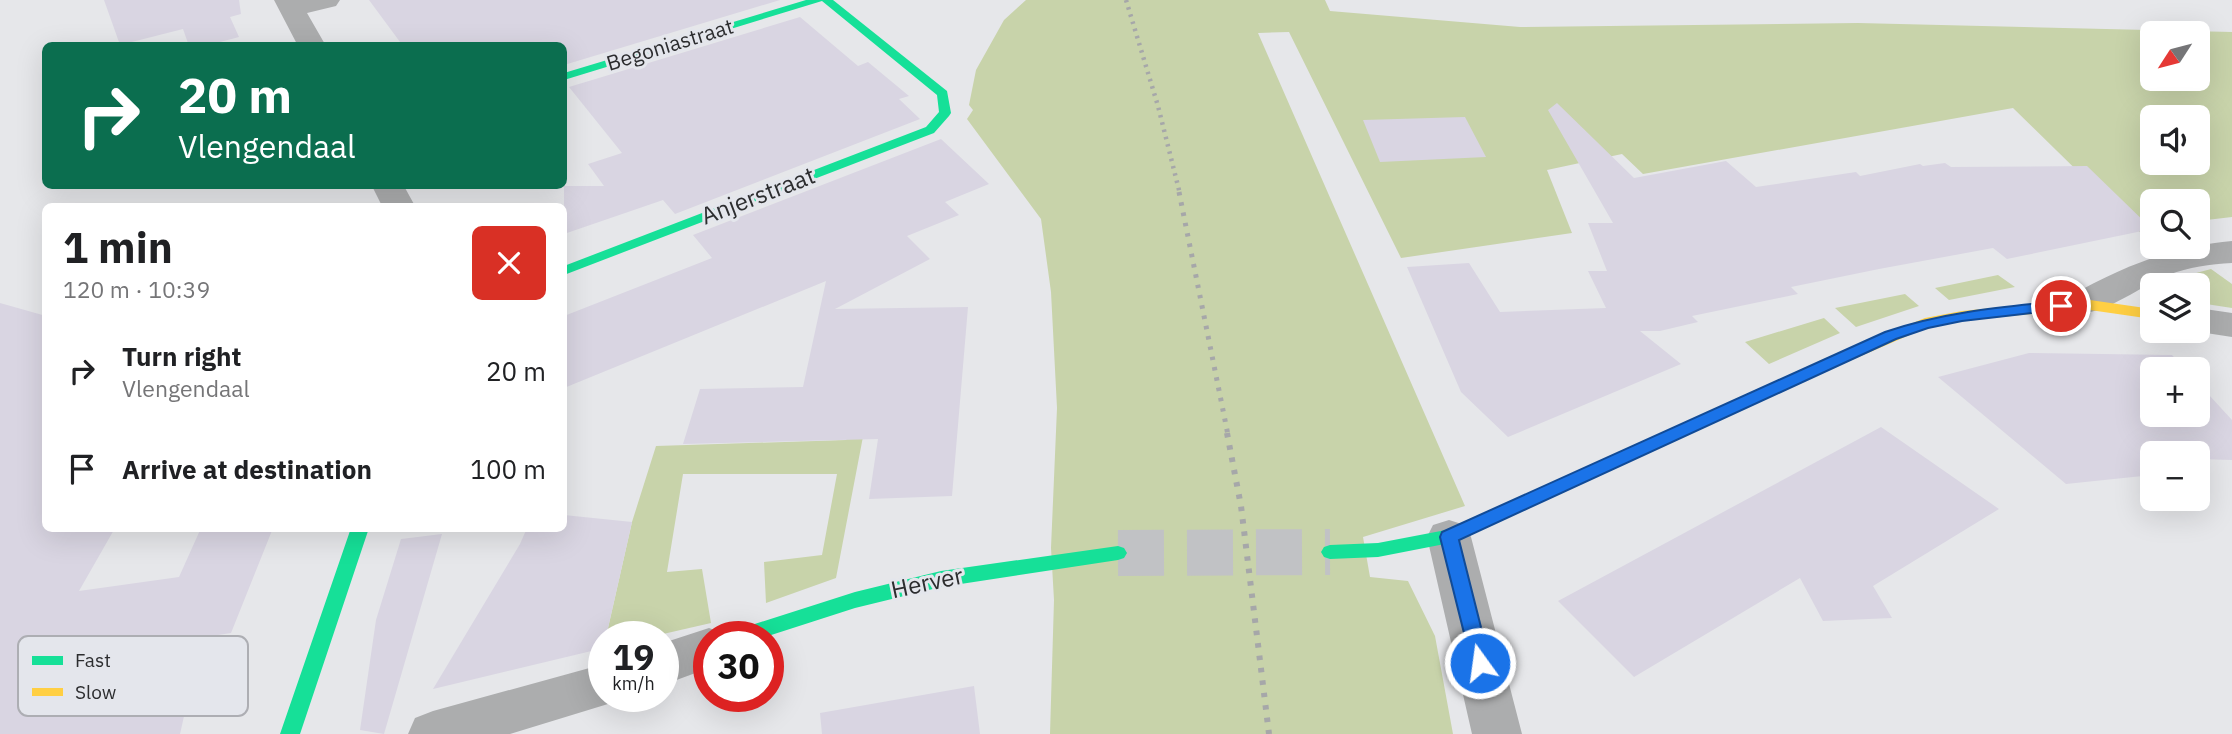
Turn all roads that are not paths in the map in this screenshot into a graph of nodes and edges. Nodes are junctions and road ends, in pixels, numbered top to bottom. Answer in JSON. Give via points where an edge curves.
{"nodes":[{"id":1,"x":327,"y":0,"type":"edge"},
{"id":2,"x":817,"y":0,"type":"edge"},
{"id":3,"x":826,"y":0,"type":"edge"},
{"id":4,"x":289,"y":5,"type":"edge"},
{"id":5,"x":310,"y":42,"type":"edge"},
{"id":6,"x":567,"y":76,"type":"edge"},
{"id":7,"x":2232,"y":252,"type":"edge"},
{"id":8,"x":567,"y":270,"type":"edge"},
{"id":9,"x":2083,"y":304,"type":"junction"},
{"id":10,"x":2140,"y":312,"type":"edge"},
{"id":11,"x":2210,"y":322,"type":"edge"},
{"id":12,"x":2232,"y":325,"type":"edge"},
{"id":13,"x":359,"y":532,"type":"edge"},
{"id":14,"x":1449,"y":537,"type":"junction"},
{"id":15,"x":1330,"y":552,"type":"tunnel mouth"},
{"id":16,"x":1118,"y":553,"type":"tunnel mouth"},
{"id":17,"x":784,"y":623,"type":"edge"},
{"id":18,"x":588,"y":690,"type":"edge"},
{"id":19,"x":290,"y":734,"type":"edge"},
{"id":20,"x":433,"y":734,"type":"edge"},
{"id":21,"x":1497,"y":734,"type":"edge"}],
"edges":[{"from":1,"to":4,"type":"street"},
{"from":2,"to":6,"type":"street","name":"Begoniastraat"},
{"from":3,"to":8,"type":"street","name":"Anjerstraat","via":[[943,94],[945,113],[930,130]]},
{"from":4,"to":5,"type":"street"},
{"from":7,"to":9,"type":"street","via":[[2168,260]]},
{"from":9,"to":10,"type":"street"},
{"from":9,"to":14,"type":"street","via":[[1925,323]]},
{"from":11,"to":12,"type":"street"},
{"from":13,"to":19,"type":"street"},
{"from":14,"to":15,"type":"street","via":[[1378,550]]},
{"from":14,"to":21,"type":"street"},
{"from":16,"to":17,"type":"street","name":"Herver","via":[[931,581]]},
{"from":18,"to":20,"type":"street"}]}
